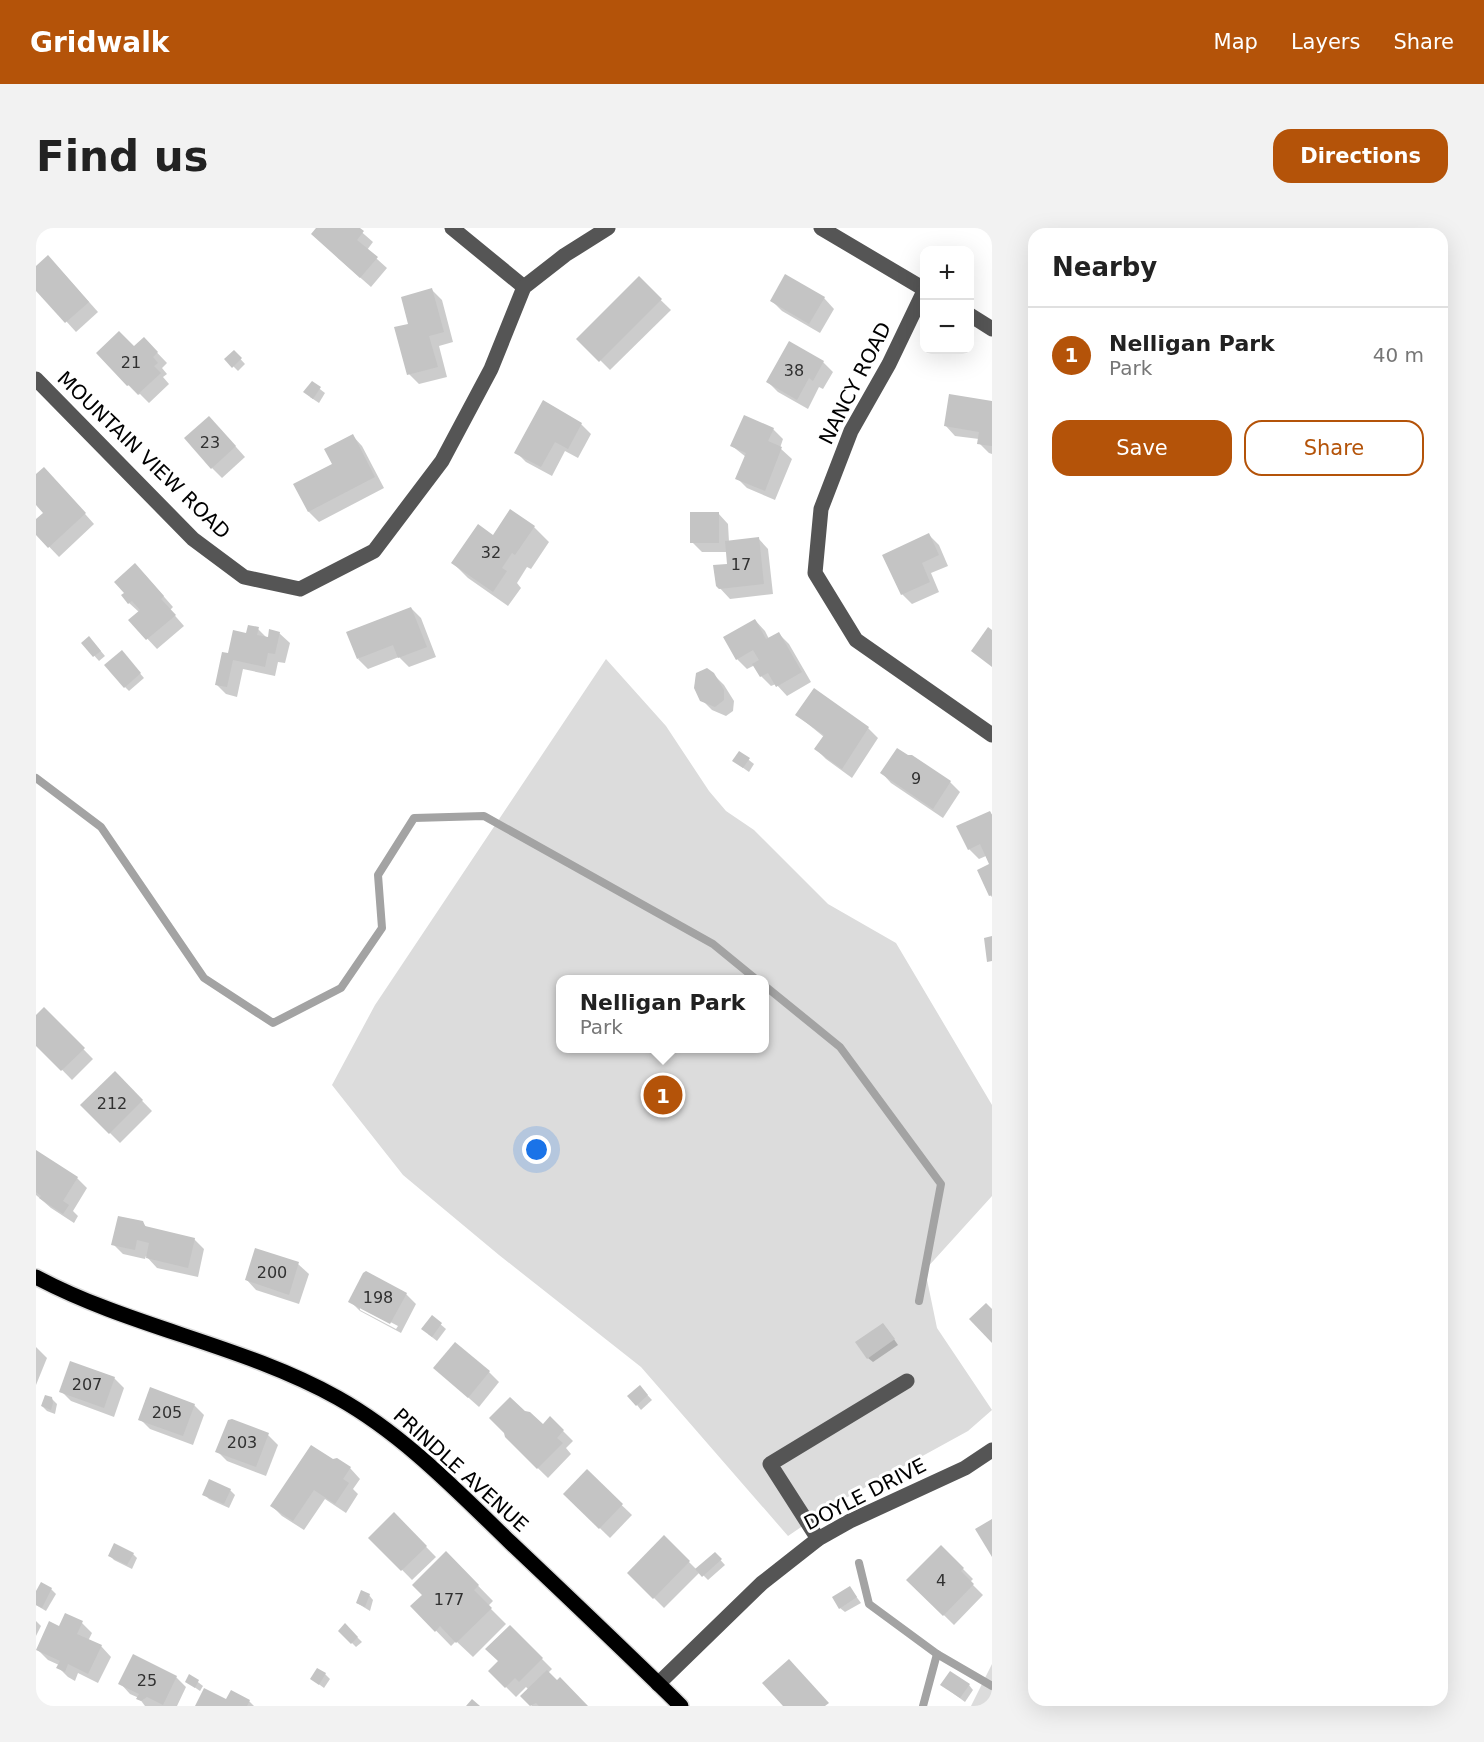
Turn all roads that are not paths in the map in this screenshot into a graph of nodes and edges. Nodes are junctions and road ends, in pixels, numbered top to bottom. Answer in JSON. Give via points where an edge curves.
{"nodes":[{"id":1,"x":452,"y":228,"type":"edge"},
{"id":2,"x":608,"y":228,"type":"edge"},
{"id":3,"x":820,"y":228,"type":"edge"},
{"id":4,"x":524,"y":287,"type":"junction"},
{"id":5,"x":920,"y":288,"type":"edge"},
{"id":6,"x":920,"y":298,"type":"edge"},
{"id":7,"x":974,"y":318,"type":"edge"},
{"id":8,"x":992,"y":329,"type":"edge"},
{"id":9,"x":36,"y":380,"type":"edge"},
{"id":10,"x":992,"y":735,"type":"edge"},
{"id":11,"x":36,"y":1277,"type":"edge"},
{"id":12,"x":907,"y":1381,"type":"dead end"},
{"id":13,"x":992,"y":1450,"type":"edge"},
{"id":14,"x":818,"y":1539,"type":"junction"},
{"id":15,"x":658,"y":1684,"type":"junction"},
{"id":16,"x":681,"y":1706,"type":"edge"}],
"edges":[{"from":1,"to":4,"type":"street"},
{"from":2,"to":4,"type":"street"},
{"from":3,"to":5,"type":"street"},
{"from":4,"to":9,"type":"street","name":"MOUNTAIN VIEW ROAD","via":[[491,369],[442,461],[374,551],[300,589],[244,577],[193,539]]},
{"from":6,"to":10,"type":"street","name":"NANCY ROAD","via":[[846,442],[821,509],[815,573],[856,640]]},
{"from":7,"to":8,"type":"street"},
{"from":11,"to":15,"type":"main road","name":"PRINDLE AVENUE","via":[[121,1315],[294,1375],[375,1421],[422,1458]]},
{"from":12,"to":14,"type":"street","via":[[770,1464]]},
{"from":13,"to":14,"type":"street","name":"DOYLE DRIVE","via":[[965,1468]]},
{"from":14,"to":15,"type":"street","name":"DOYLE DRIVE","via":[[762,1583]]},
{"from":15,"to":16,"type":"main road","name":"PRINDLE AVENUE"}]}
